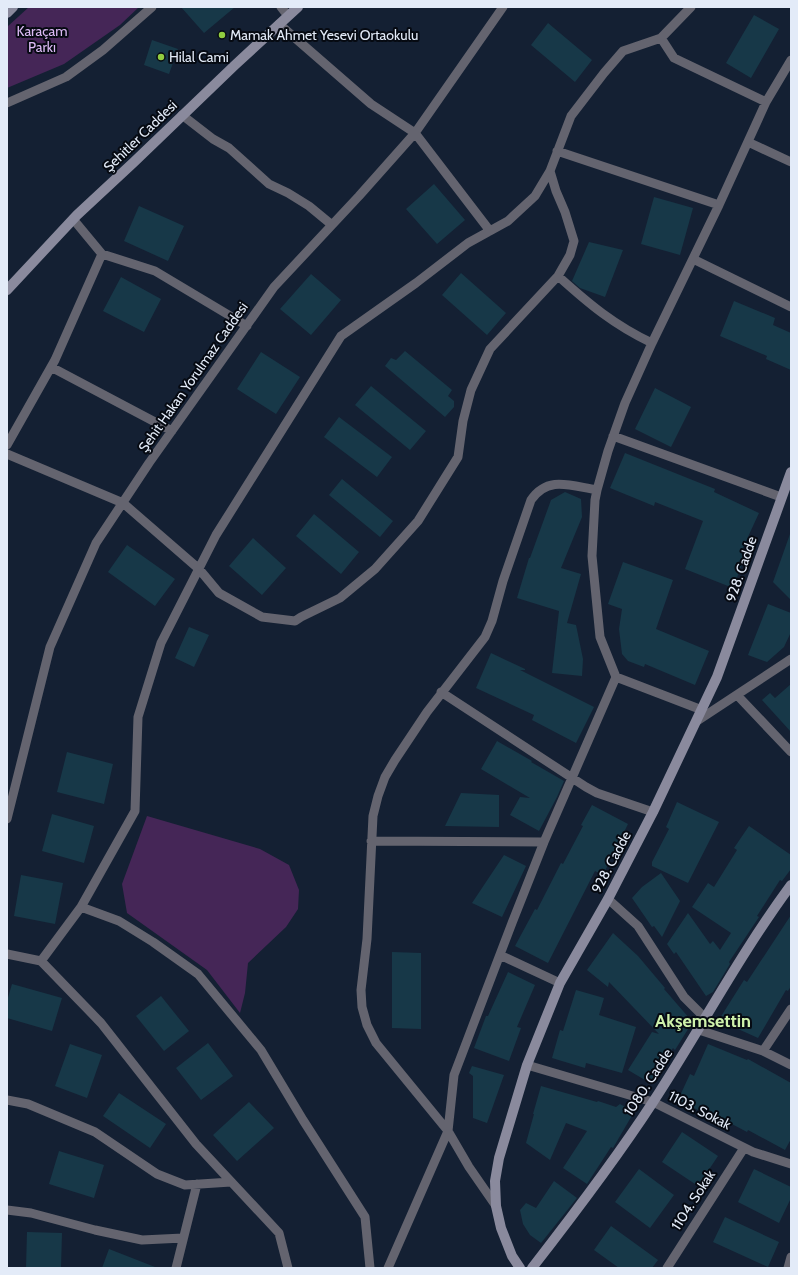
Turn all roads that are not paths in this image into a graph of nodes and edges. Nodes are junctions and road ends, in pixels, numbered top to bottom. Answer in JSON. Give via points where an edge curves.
{"nodes":[{"id":1,"x":13,"y":7,"type":"edge"},
{"id":2,"x":152,"y":7,"type":"edge"},
{"id":3,"x":282,"y":7,"type":"edge"},
{"id":4,"x":298,"y":7,"type":"edge"},
{"id":5,"x":503,"y":7,"type":"edge"},
{"id":6,"x":691,"y":7,"type":"edge"},
{"id":7,"x":7,"y":13,"type":"edge"},
{"id":8,"x":288,"y":16,"type":"junction"},
{"id":9,"x":279,"y":24,"type":"junction"},
{"id":10,"x":661,"y":38,"type":"junction"},
{"id":11,"x":791,"y":60,"type":"edge"},
{"id":12,"x":766,"y":102,"type":"junction"},
{"id":13,"x":7,"y":103,"type":"edge"},
{"id":14,"x":182,"y":115,"type":"junction"},
{"id":15,"x":415,"y":133,"type":"junction"},
{"id":16,"x":748,"y":142,"type":"junction"},
{"id":17,"x":557,"y":151,"type":"junction"},
{"id":18,"x":791,"y":162,"type":"edge"},
{"id":19,"x":550,"y":171,"type":"junction"},
{"id":20,"x":719,"y":205,"type":"junction"},
{"id":21,"x":73,"y":219,"type":"junction"},
{"id":22,"x":332,"y":224,"type":"junction"},
{"id":23,"x":490,"y":231,"type":"junction"},
{"id":24,"x":102,"y":254,"type":"junction"},
{"id":25,"x":693,"y":259,"type":"junction"},
{"id":26,"x":558,"y":276,"type":"junction"},
{"id":27,"x":7,"y":290,"type":"edge"},
{"id":28,"x":791,"y":307,"type":"edge"},
{"id":29,"x":247,"y":326,"type":"junction"},
{"id":30,"x":652,"y":343,"type":"junction"},
{"id":31,"x":51,"y":367,"type":"junction"},
{"id":32,"x":172,"y":431,"type":"junction"},
{"id":33,"x":613,"y":436,"type":"junction"},
{"id":34,"x":7,"y":445,"type":"edge"},
{"id":35,"x":7,"y":454,"type":"edge"},
{"id":36,"x":791,"y":472,"type":"edge"},
{"id":37,"x":596,"y":490,"type":"junction"},
{"id":38,"x":781,"y":497,"type":"junction"},
{"id":39,"x":122,"y":503,"type":"junction"},
{"id":40,"x":199,"y":569,"type":"junction"},
{"id":41,"x":791,"y":659,"type":"edge"},
{"id":42,"x":616,"y":677,"type":"junction"},
{"id":43,"x":441,"y":692,"type":"junction"},
{"id":44,"x":737,"y":695,"type":"junction"},
{"id":45,"x":702,"y":710,"type":"junction"},
{"id":46,"x":697,"y":721,"type":"junction"},
{"id":47,"x":791,"y":752,"type":"edge"},
{"id":48,"x":572,"y":778,"type":"junction"},
{"id":49,"x":653,"y":812,"type":"junction"},
{"id":50,"x":7,"y":819,"type":"edge"},
{"id":51,"x":371,"y":841,"type":"junction"},
{"id":52,"x":544,"y":842,"type":"junction"},
{"id":53,"x":791,"y":885,"type":"edge"},
{"id":54,"x":608,"y":899,"type":"junction"},
{"id":55,"x":81,"y":907,"type":"junction"},
{"id":56,"x":7,"y":954,"type":"edge"},
{"id":57,"x":500,"y":955,"type":"junction"},
{"id":58,"x":41,"y":961,"type":"junction"},
{"id":59,"x":560,"y":983,"type":"junction"},
{"id":60,"x":791,"y":1009,"type":"edge"},
{"id":61,"x":705,"y":1018,"type":"junction"},
{"id":62,"x":699,"y":1030,"type":"junction"},
{"id":63,"x":763,"y":1051,"type":"junction"},
{"id":64,"x":527,"y":1065,"type":"junction"},
{"id":65,"x":791,"y":1065,"type":"edge"},
{"id":66,"x":7,"y":1100,"type":"edge"},
{"id":67,"x":653,"y":1102,"type":"junction"},
{"id":68,"x":448,"y":1131,"type":"junction"},
{"id":69,"x":744,"y":1148,"type":"junction"},
{"id":70,"x":789,"y":1160,"type":"edge"},
{"id":71,"x":231,"y":1182,"type":"junction"},
{"id":72,"x":197,"y":1184,"type":"junction"},
{"id":73,"x":496,"y":1206,"type":"junction"},
{"id":74,"x":7,"y":1210,"type":"edge"},
{"id":75,"x":183,"y":1238,"type":"junction"},
{"id":76,"x":791,"y":1257,"type":"edge"},
{"id":77,"x":176,"y":1268,"type":"edge"},
{"id":78,"x":288,"y":1268,"type":"edge"},
{"id":79,"x":370,"y":1268,"type":"edge"},
{"id":80,"x":388,"y":1268,"type":"edge"},
{"id":81,"x":520,"y":1268,"type":"edge"},
{"id":82,"x":532,"y":1268,"type":"edge"},
{"id":83,"x":667,"y":1268,"type":"edge"},
{"id":84,"x":788,"y":1268,"type":"edge"}],
"edges":[{"from":1,"to":7,"type":"street"},
{"from":2,"to":13,"type":"street","via":[[104,50],[66,77]]},
{"from":3,"to":8,"type":"street"},
{"from":4,"to":8,"type":"street","name":"Şehitler Caddesi"},
{"from":5,"to":15,"type":"street","name":"Şehit Hakan Yorulmaz Caddesi"},
{"from":6,"to":10,"type":"street"},
{"from":8,"to":9,"type":"street","name":"Şehitler Caddesi"},
{"from":9,"to":14,"type":"street","name":"Şehitler Caddesi"},
{"from":9,"to":15,"type":"street","via":[[371,104]]},
{"from":10,"to":12,"type":"street","via":[[674,58]]},
{"from":10,"to":17,"type":"street","via":[[623,51],[570,116]]},
{"from":11,"to":12,"type":"street"},
{"from":12,"to":16,"type":"street"},
{"from":14,"to":21,"type":"street","name":"Şehitler Caddesi"},
{"from":14,"to":22,"type":"street","via":[[229,148],[269,184],[288,193]]},
{"from":15,"to":22,"type":"street","name":"Şehit Hakan Yorulmaz Caddesi"},
{"from":15,"to":23,"type":"street"},
{"from":16,"to":18,"type":"street"},
{"from":16,"to":20,"type":"street"},
{"from":17,"to":19,"type":"street"},
{"from":17,"to":20,"type":"street"},
{"from":19,"to":23,"type":"street","via":[[535,196],[508,221]]},
{"from":19,"to":26,"type":"street","via":[[574,241],[570,255]]},
{"from":20,"to":25,"type":"street"},
{"from":21,"to":24,"type":"street"},
{"from":21,"to":27,"type":"street","name":"Şehitler Caddesi"},
{"from":22,"to":29,"type":"street","name":"Şehit Hakan Yorulmaz Caddesi","via":[[274,287]]},
{"from":23,"to":40,"type":"street","via":[[468,243],[341,336],[216,535]]},
{"from":24,"to":29,"type":"street","via":[[155,271]]},
{"from":24,"to":31,"type":"street"},
{"from":25,"to":28,"type":"street"},
{"from":25,"to":30,"type":"street"},
{"from":26,"to":30,"type":"street","via":[[606,317]]},
{"from":26,"to":40,"type":"street","via":[[490,349],[470,390],[458,457],[418,521],[375,569],[340,598],[295,621],[262,617],[219,593]]},
{"from":29,"to":32,"type":"street","name":"Şehit Hakan Yorulmaz Caddesi"},
{"from":30,"to":33,"type":"street"},
{"from":31,"to":32,"type":"street"},
{"from":31,"to":34,"type":"street"},
{"from":32,"to":39,"type":"street","name":"Şehit Hakan Yorulmaz Caddesi"},
{"from":33,"to":37,"type":"street"},
{"from":33,"to":38,"type":"street"},
{"from":35,"to":39,"type":"street"},
{"from":36,"to":38,"type":"street","name":"928. Cadde"},
{"from":37,"to":42,"type":"street","via":[[592,556],[598,622],[600,637]]},
{"from":37,"to":43,"type":"street","via":[[553,484],[544,486],[536,492],[531,500],[485,637]]},
{"from":38,"to":45,"type":"street","name":"928. Cadde","via":[[718,677]]},
{"from":39,"to":40,"type":"street"},
{"from":39,"to":50,"type":"street","name":"Şehit Hakan Yorulmaz Caddesi","via":[[96,543],[50,648]]},
{"from":40,"to":55,"type":"street","via":[[161,643],[138,717],[135,811]]},
{"from":41,"to":44,"type":"street"},
{"from":42,"to":45,"type":"street"},
{"from":42,"to":48,"type":"street"},
{"from":43,"to":48,"type":"street"},
{"from":43,"to":51,"type":"street","via":[[385,777],[373,816]]},
{"from":44,"to":46,"type":"street"},
{"from":44,"to":47,"type":"street"},
{"from":45,"to":46,"type":"street","name":"928. Cadde"},
{"from":46,"to":49,"type":"street","name":"928. Cadde"},
{"from":48,"to":49,"type":"street","via":[[597,793]]},
{"from":48,"to":52,"type":"street"},
{"from":49,"to":54,"type":"street","name":"928. Cadde"},
{"from":51,"to":52,"type":"street"},
{"from":51,"to":68,"type":"street","via":[[362,1007],[376,1043]]},
{"from":52,"to":57,"type":"street"},
{"from":53,"to":61,"type":"street","name":"1080. Cadde","via":[[769,915]]},
{"from":54,"to":59,"type":"street","name":"928. Cadde"},
{"from":54,"to":61,"type":"street","via":[[638,926],[684,997]]},
{"from":55,"to":58,"type":"street"},
{"from":55,"to":79,"type":"street","via":[[119,922],[198,974],[261,1050],[365,1217]]},
{"from":56,"to":58,"type":"street"},
{"from":57,"to":59,"type":"street"},
{"from":57,"to":68,"type":"street","via":[[454,1075]]},
{"from":58,"to":71,"type":"street","via":[[101,1023],[196,1144]]},
{"from":59,"to":64,"type":"street","name":"928. Cadde"},
{"from":60,"to":63,"type":"street"},
{"from":61,"to":62,"type":"street","name":"1080. Cadde"},
{"from":62,"to":63,"type":"street"},
{"from":62,"to":67,"type":"street","name":"1080. Cadde"},
{"from":63,"to":65,"type":"street"},
{"from":64,"to":67,"type":"street","name":"1103. Sokak"},
{"from":64,"to":73,"type":"street","name":"928. Cadde","via":[[500,1158],[495,1181]]},
{"from":66,"to":72,"type":"street","via":[[28,1104],[95,1132],[157,1174],[185,1185]]},
{"from":67,"to":69,"type":"street","name":"1103. Sokak"},
{"from":67,"to":82,"type":"street","name":"1080. Cadde","via":[[601,1178]]},
{"from":68,"to":73,"type":"street"},
{"from":68,"to":80,"type":"street"},
{"from":69,"to":70,"type":"street","name":"1103. Sokak"},
{"from":69,"to":83,"type":"street","name":"1104. Sokak"},
{"from":71,"to":72,"type":"street"},
{"from":71,"to":78,"type":"street","via":[[280,1233]]},
{"from":72,"to":75,"type":"street"},
{"from":73,"to":81,"type":"street","name":"928. Cadde","via":[[501,1228],[512,1256]]},
{"from":74,"to":75,"type":"street","via":[[31,1213],[142,1240]]},
{"from":75,"to":77,"type":"street"},
{"from":76,"to":84,"type":"street"}]}
